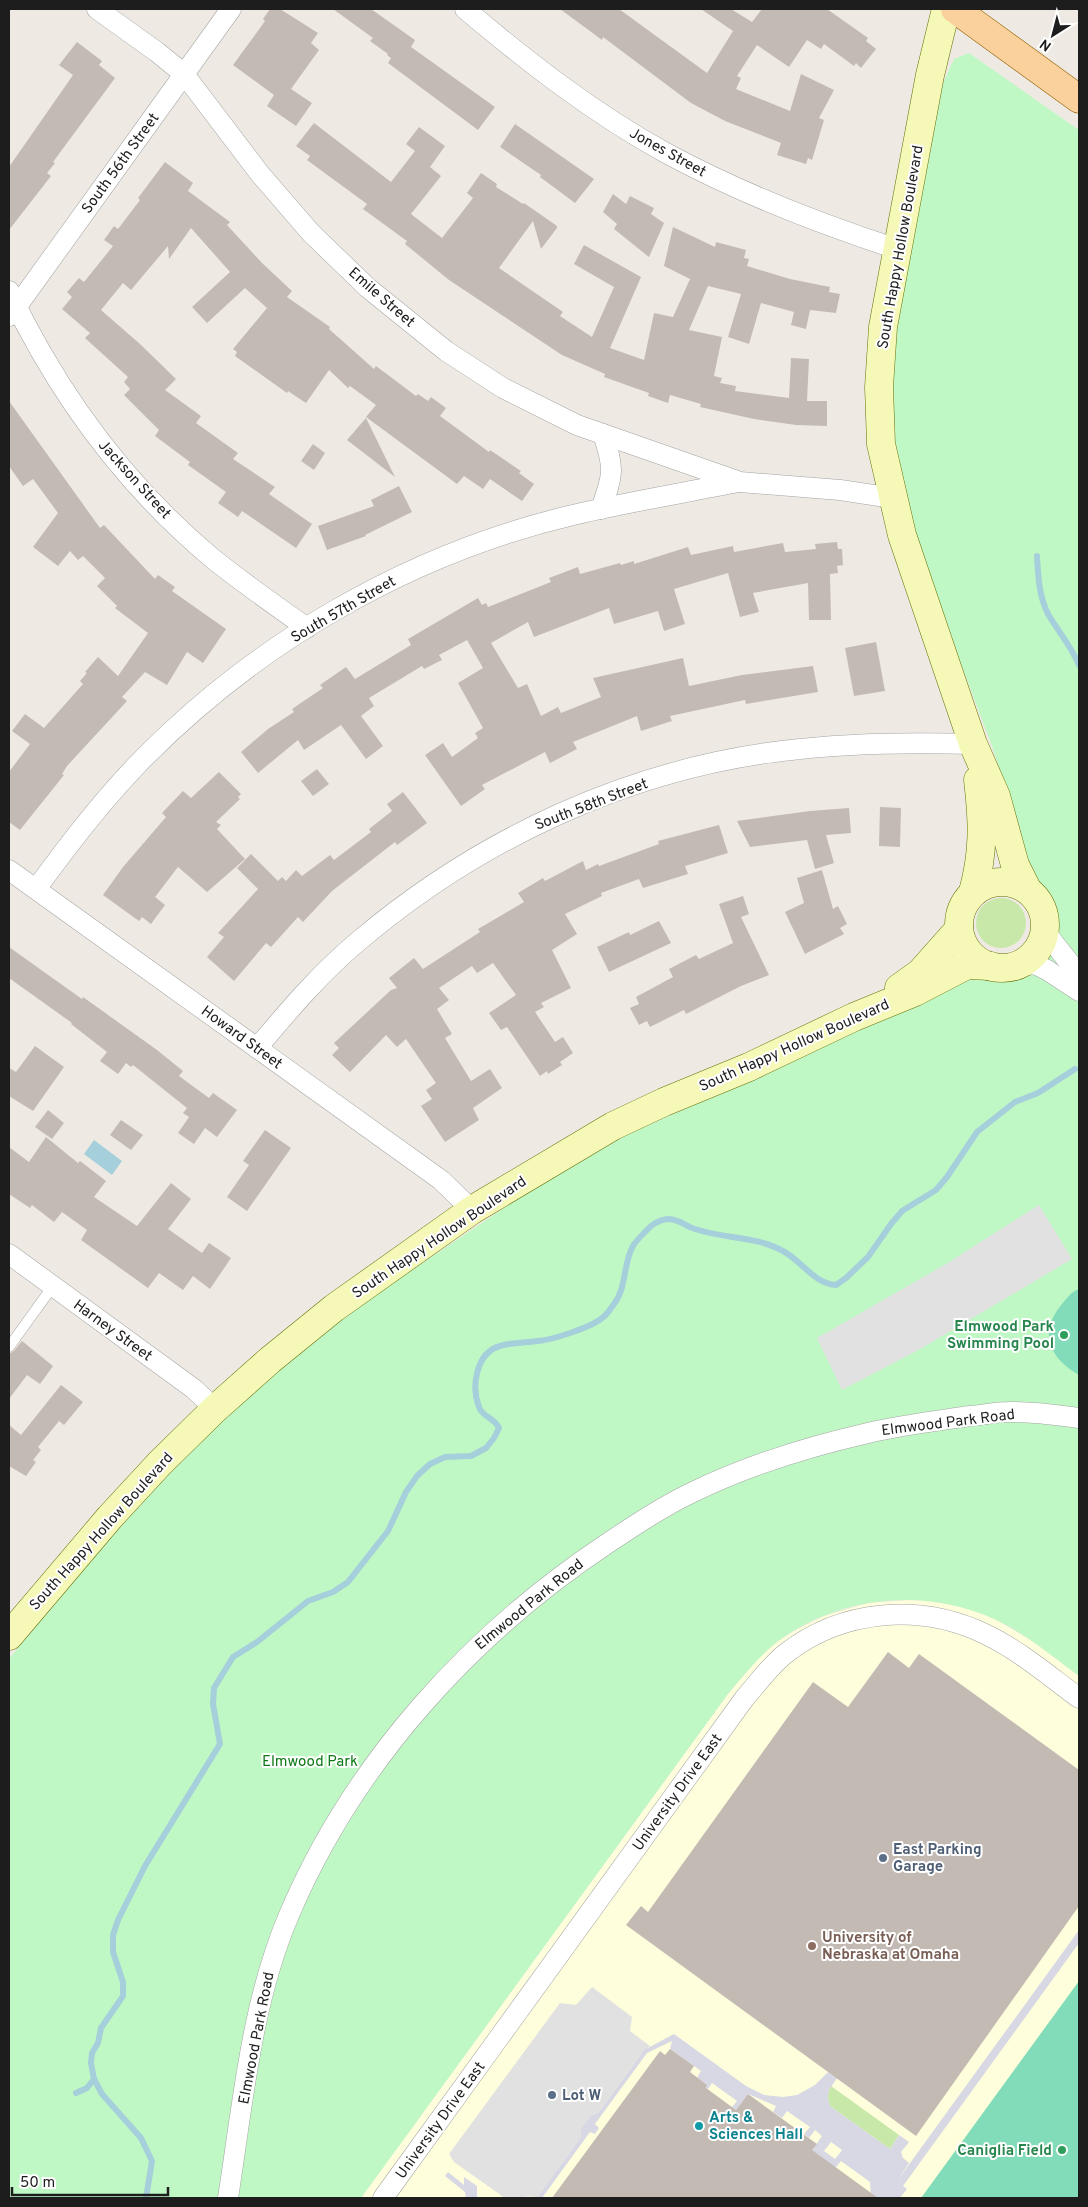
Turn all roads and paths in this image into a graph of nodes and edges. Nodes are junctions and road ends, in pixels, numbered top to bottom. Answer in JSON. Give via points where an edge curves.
{"nodes":[{"id":1,"x":97,"y":9,"type":"edge"},
{"id":2,"x":231,"y":9,"type":"edge"},
{"id":3,"x":465,"y":9,"type":"edge"},
{"id":4,"x":946,"y":9,"type":"edge"},
{"id":5,"x":955,"y":9,"type":"edge"},
{"id":6,"x":184,"y":74,"type":"junction"},
{"id":7,"x":1079,"y":99,"type":"edge"},
{"id":8,"x":897,"y":249,"type":"junction"},
{"id":9,"x":11,"y":305,"type":"edge"},
{"id":10,"x":603,"y":434,"type":"junction"},
{"id":11,"x":740,"y":482,"type":"junction"},
{"id":12,"x":893,"y":498,"type":"junction"},
{"id":13,"x":601,"y":509,"type":"junction"},
{"id":14,"x":307,"y":628,"type":"junction"},
{"id":15,"x":973,"y":744,"type":"junction"},
{"id":16,"x":9,"y":870,"type":"edge"},
{"id":17,"x":36,"y":889,"type":"junction"},
{"id":18,"x":1027,"y":889,"type":"junction"},
{"id":19,"x":973,"y":892,"type":"junction"},
{"id":20,"x":1045,"y":925,"type":"junction"},
{"id":21,"x":958,"y":929,"type":"junction"},
{"id":22,"x":1000,"y":967,"type":"junction"},
{"id":23,"x":1079,"y":975,"type":"edge"},
{"id":24,"x":1079,"y":991,"type":"edge"},
{"id":25,"x":854,"y":1017,"type":"junction"},
{"id":26,"x":257,"y":1048,"type":"junction"},
{"id":27,"x":472,"y":1210,"type":"junction"},
{"id":28,"x":9,"y":1254,"type":"edge"},
{"id":29,"x":53,"y":1286,"type":"junction"},
{"id":30,"x":9,"y":1347,"type":"edge"},
{"id":31,"x":215,"y":1409,"type":"junction"},
{"id":32,"x":1079,"y":1418,"type":"edge"},
{"id":33,"x":9,"y":1636,"type":"edge"},
{"id":34,"x":1079,"y":1698,"type":"edge"},
{"id":35,"x":228,"y":2198,"type":"edge"},
{"id":36,"x":383,"y":2198,"type":"edge"}],
"edges":[{"from":1,"to":6,"type":"street","name":"Emile Street"},
{"from":2,"to":6,"type":"street","name":"South 56th Street"},
{"from":3,"to":8,"type":"street","name":"Jones Street","via":[[515,51],[593,108],[665,152],[783,209]]},
{"from":4,"to":8,"type":"street","name":"South Happy Hollow Boulevard"},
{"from":5,"to":7,"type":"main road"},
{"from":6,"to":9,"type":"street","name":"South 56th Street"},
{"from":6,"to":10,"type":"street","name":"Emile Street","via":[[260,174],[311,233],[368,288],[446,351],[504,388],[577,425]]},
{"from":8,"to":12,"type":"street","name":"South Happy Hollow Boulevard","via":[[883,327],[879,387],[881,444]]},
{"from":9,"to":14,"type":"street","name":"Jackson Street","via":[[60,385],[134,482],[211,557]]},
{"from":10,"to":11,"type":"street","name":"Emile Street"},
{"from":10,"to":13,"type":"street","via":[[612,459],[610,483]]},
{"from":11,"to":12,"type":"street"},
{"from":11,"to":13,"type":"street","name":"South 57th Street"},
{"from":12,"to":15,"type":"street","name":"South Happy Hollow Boulevard","via":[[902,535]]},
{"from":13,"to":14,"type":"street","name":"South 57th Street","via":[[511,533],[446,556],[373,590]]},
{"from":14,"to":17,"type":"street","name":"South 57th Street","via":[[249,667],[190,715],[134,768],[84,825]]},
{"from":15,"to":18,"type":"street","name":"South Happy Hollow Boulevard","via":[[989,777],[1015,865]]},
{"from":15,"to":19,"type":"street","name":"South Happy Hollow Boulevard","via":[[983,839]]},
{"from":15,"to":26,"type":"street","name":"South 58th Street","via":[[843,744],[780,751],[714,763],[580,805],[482,853],[418,894],[360,940],[310,987]]},
{"from":16,"to":17,"type":"street","name":"Howard Street"},
{"from":17,"to":26,"type":"street","name":"Howard Street"},
{"from":18,"to":19,"type":"street","via":[[1000,881]]},
{"from":18,"to":20,"type":"street","via":[[1037,899]]},
{"from":19,"to":21,"type":"street","via":[[962,909]]},
{"from":20,"to":22,"type":"street","via":[[1035,952],[1024,962]]},
{"from":20,"to":23,"type":"street","via":[[1050,938]]},
{"from":21,"to":22,"type":"street","via":[[969,953],[979,961]]},
{"from":21,"to":25,"type":"street","via":[[920,973]]},
{"from":22,"to":24,"type":"street","via":[[1035,964]]},
{"from":22,"to":25,"type":"street","name":"South Happy Hollow Boulevard","via":[[967,965],[915,992]]},
{"from":25,"to":27,"type":"street","name":"South Happy Hollow Boulevard","via":[[613,1126]]},
{"from":26,"to":27,"type":"street","name":"Howard Street","via":[[441,1180]]},
{"from":27,"to":31,"type":"street","name":"South Happy Hollow Boulevard","via":[[334,1308]]},
{"from":28,"to":29,"type":"street","name":"Harney Street"},
{"from":29,"to":30,"type":"lane"},
{"from":29,"to":31,"type":"street","name":"Harney Street","via":[[194,1389]]},
{"from":31,"to":33,"type":"street","name":"South Happy Hollow Boulevard","via":[[110,1517]]},
{"from":32,"to":35,"type":"street","name":"Elmwood Park Road","via":[[1008,1412],[906,1424],[822,1443],[773,1459],[690,1493],[649,1517],[584,1559],[501,1624],[430,1696],[397,1737],[363,1782],[306,1876],[270,1968],[258,2016]]},
{"from":34,"to":36,"type":"street","name":"University Drive East","via":[[985,1634],[930,1616],[903,1613],[854,1620],[829,1628],[785,1654],[744,1699]]}]}
